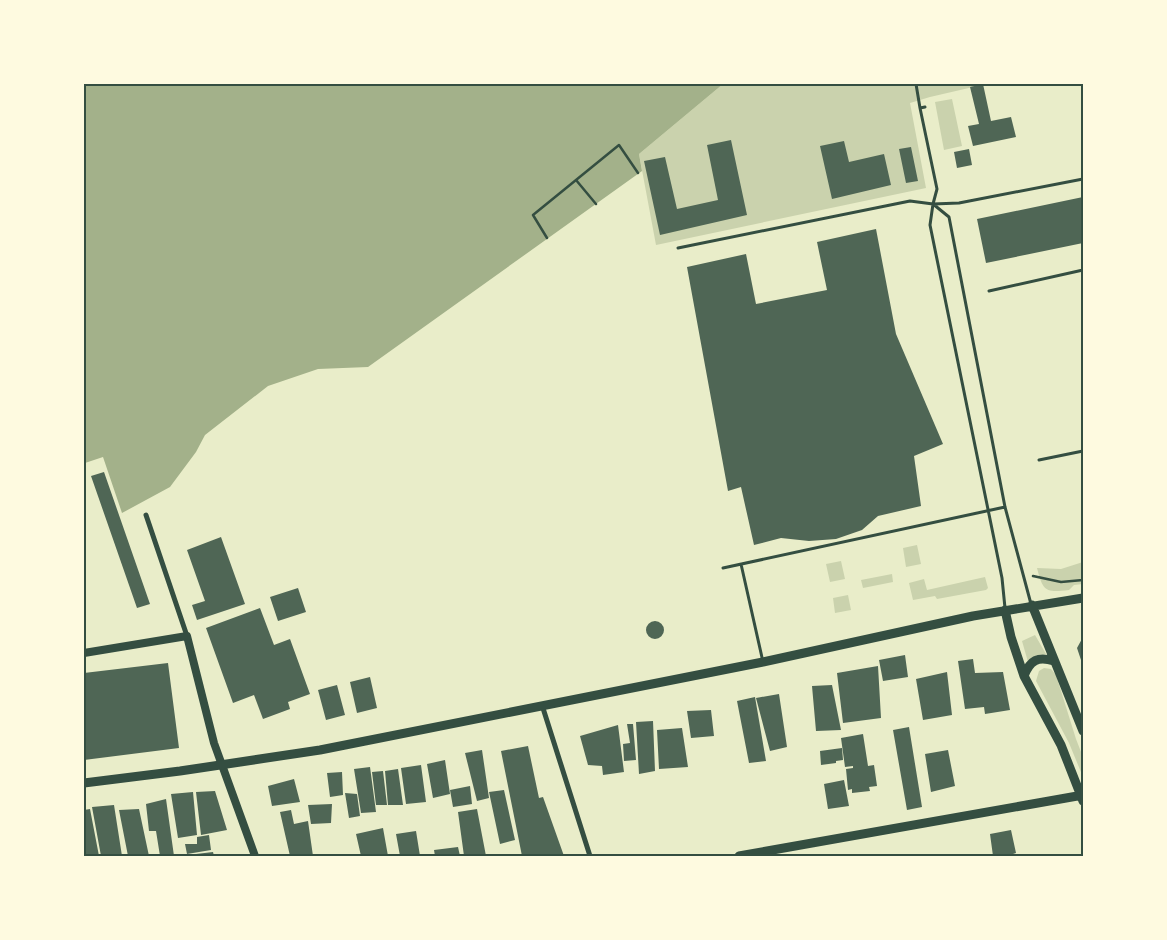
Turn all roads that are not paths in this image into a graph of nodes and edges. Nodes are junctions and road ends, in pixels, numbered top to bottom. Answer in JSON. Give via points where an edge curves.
{"nodes":[{"id":1,"x":916,"y":84,"type":"edge"},
{"id":2,"x":1083,"y":179,"type":"edge"},
{"id":3,"x":933,"y":204,"type":"junction"},
{"id":4,"x":678,"y":248,"type":"dead end"},
{"id":5,"x":1083,"y":270,"type":"edge"},
{"id":6,"x":989,"y":291,"type":"dead end"},
{"id":7,"x":1083,"y":451,"type":"edge"},
{"id":8,"x":1038,"y":460,"type":"dead end"},
{"id":9,"x":1006,"y":507,"type":"junction"},
{"id":10,"x":988,"y":511,"type":"junction"},
{"id":11,"x":146,"y":515,"type":"dead end"},
{"id":12,"x":741,"y":564,"type":"junction"},
{"id":13,"x":723,"y":568,"type":"dead end"},
{"id":14,"x":1083,"y":598,"type":"edge"},
{"id":15,"x":1032,"y":605,"type":"junction"},
{"id":16,"x":1005,"y":610,"type":"junction"},
{"id":17,"x":187,"y":636,"type":"junction"},
{"id":18,"x":84,"y":653,"type":"edge"},
{"id":19,"x":1054,"y":661,"type":"junction"},
{"id":20,"x":763,"y":662,"type":"junction"},
{"id":21,"x":1024,"y":676,"type":"junction"},
{"id":22,"x":542,"y":705,"type":"junction"},
{"id":23,"x":1083,"y":731,"type":"edge"},
{"id":24,"x":222,"y":765,"type":"junction"},
{"id":25,"x":84,"y":783,"type":"edge"},
{"id":26,"x":1083,"y":797,"type":"edge"},
{"id":27,"x":255,"y":856,"type":"edge"},
{"id":28,"x":590,"y":856,"type":"edge"},
{"id":29,"x":739,"y":856,"type":"edge"}],
"edges":[{"from":1,"to":3,"type":"lane","via":[[937,190]]},
{"from":2,"to":3,"type":"lane","via":[[959,203]]},
{"from":3,"to":4,"type":"lane","via":[[910,201]]},
{"from":3,"to":9,"type":"lane","via":[[950,217]]},
{"from":3,"to":10,"type":"lane","via":[[930,225]]},
{"from":5,"to":6,"type":"lane"},
{"from":7,"to":8,"type":"lane"},
{"from":9,"to":10,"type":"lane"},
{"from":9,"to":15,"type":"lane"},
{"from":10,"to":12,"type":"lane"},
{"from":10,"to":16,"type":"lane"},
{"from":11,"to":17,"type":"street"},
{"from":12,"to":13,"type":"lane"},
{"from":12,"to":20,"type":"lane"},
{"from":14,"to":15,"type":"main road"},
{"from":15,"to":16,"type":"main road"},
{"from":15,"to":19,"type":"main road"},
{"from":16,"to":20,"type":"main road"},
{"from":16,"to":21,"type":"main road"},
{"from":17,"to":18,"type":"street"},
{"from":17,"to":24,"type":"street"},
{"from":19,"to":21,"type":"main road","via":[[1045,658],[1035,660],[1027,667]]},
{"from":19,"to":23,"type":"main road"},
{"from":20,"to":22,"type":"main road"},
{"from":21,"to":26,"type":"main road","via":[[1061,745]]},
{"from":22,"to":24,"type":"main road","via":[[320,750]]},
{"from":22,"to":28,"type":"street"},
{"from":24,"to":25,"type":"main road"},
{"from":24,"to":27,"type":"street"},
{"from":26,"to":29,"type":"main road"}]}
